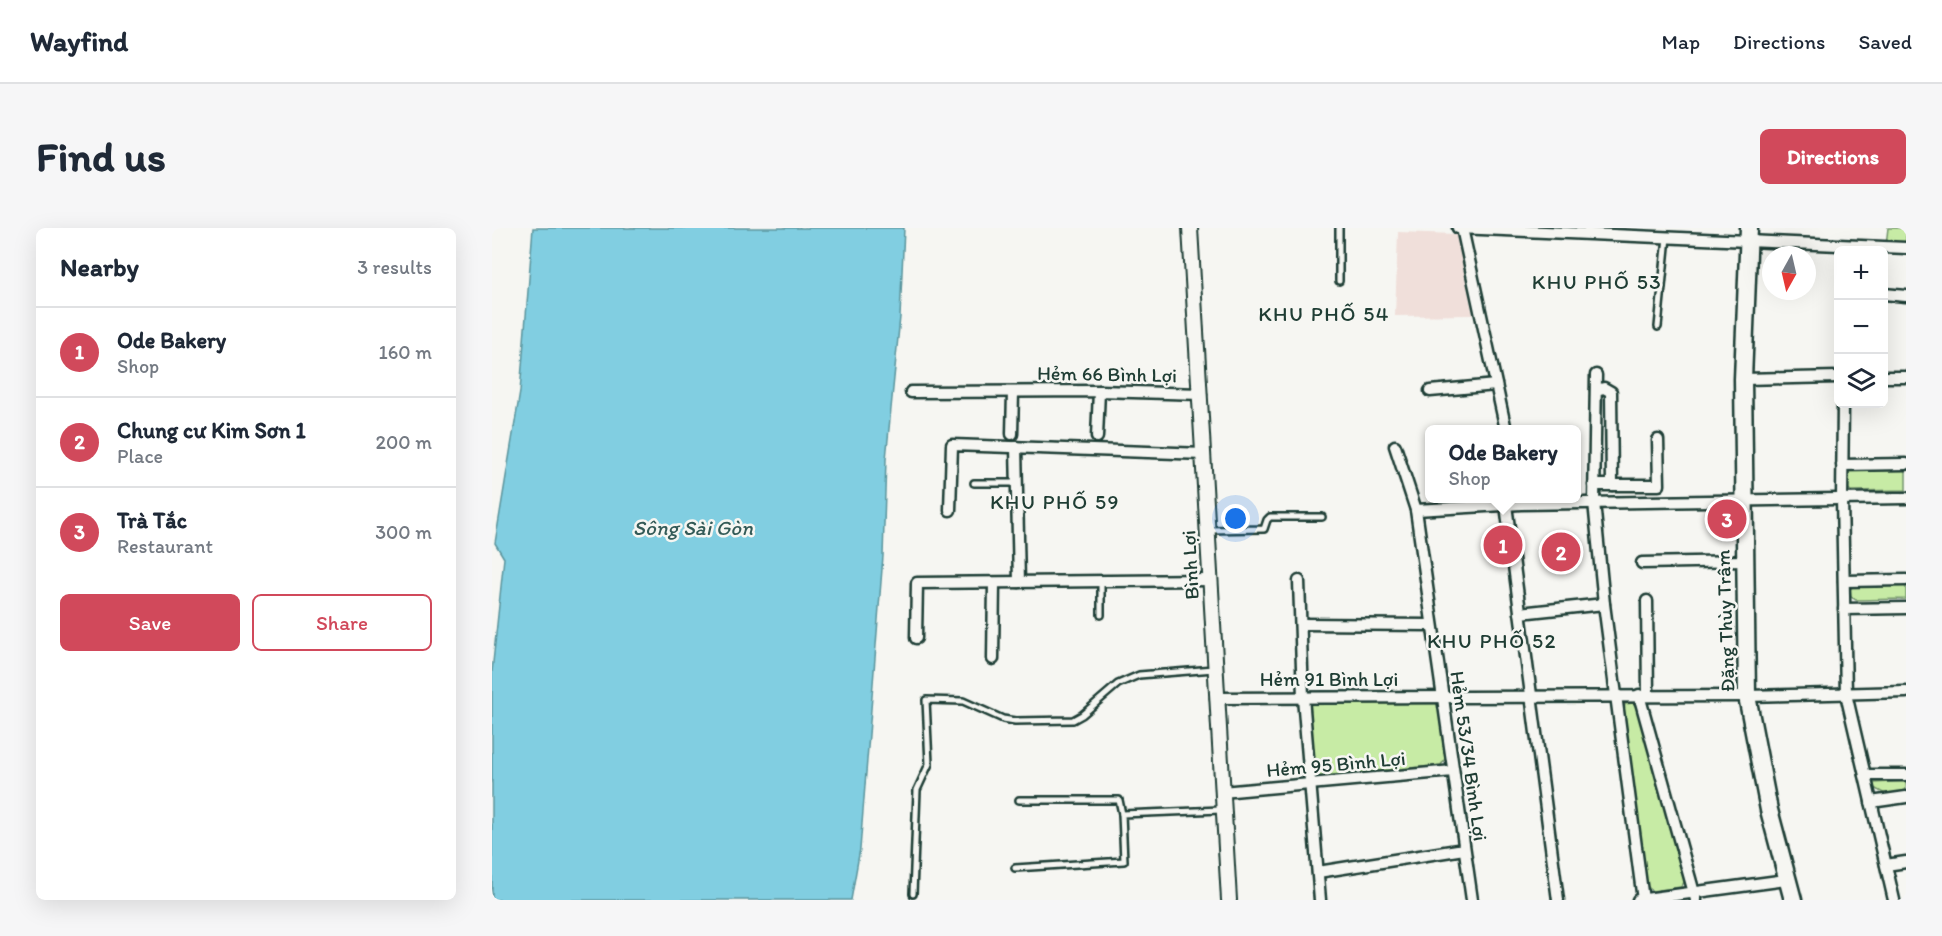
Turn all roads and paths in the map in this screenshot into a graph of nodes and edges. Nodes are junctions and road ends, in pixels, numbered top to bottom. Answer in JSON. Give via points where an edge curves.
{"nodes":[{"id":1,"x":1190,"y":228,"type":"edge"},
{"id":2,"x":1339,"y":228,"type":"edge"},
{"id":3,"x":1458,"y":228,"type":"edge"},
{"id":4,"x":1462,"y":228,"type":"edge"},
{"id":5,"x":1748,"y":234,"type":"edge"},
{"id":6,"x":1667,"y":237,"type":"junction"},
{"id":7,"x":1834,"y":247,"type":"edge"},
{"id":8,"x":1888,"y":248,"type":"edge"},
{"id":9,"x":1906,"y":248,"type":"edge"},
{"id":10,"x":1339,"y":281,"type":"dead end"},
{"id":11,"x":1888,"y":294,"type":"edge"},
{"id":12,"x":1906,"y":296,"type":"edge"},
{"id":13,"x":1658,"y":327,"type":"dead end"},
{"id":14,"x":1596,"y":375,"type":"dead end"},
{"id":15,"x":1834,"y":377,"type":"edge"},
{"id":16,"x":1888,"y":377,"type":"edge"},
{"id":17,"x":1906,"y":377,"type":"edge"},
{"id":18,"x":1743,"y":379,"type":"junction"},
{"id":19,"x":1496,"y":385,"type":"junction"},
{"id":20,"x":1596,"y":390,"type":"junction"},
{"id":21,"x":1099,"y":391,"type":"junction"},
{"id":22,"x":1430,"y":391,"type":"dead end"},
{"id":23,"x":911,"y":392,"type":"dead end"},
{"id":24,"x":1013,"y":392,"type":"junction"},
{"id":25,"x":1201,"y":394,"type":"junction"},
{"id":26,"x":1843,"y":408,"type":"edge"},
{"id":27,"x":1505,"y":425,"type":"edge"},
{"id":28,"x":1012,"y":434,"type":"dead end"},
{"id":29,"x":1097,"y":437,"type":"dead end"},
{"id":30,"x":1658,"y":440,"type":"dead end"},
{"id":31,"x":1395,"y":446,"type":"dead end"},
{"id":32,"x":1016,"y":447,"type":"junction"},
{"id":33,"x":1204,"y":453,"type":"junction"},
{"id":34,"x":1906,"y":464,"type":"edge"},
{"id":35,"x":1842,"y":465,"type":"junction"},
{"id":36,"x":974,"y":483,"type":"dead end"},
{"id":37,"x":1017,"y":483,"type":"junction"},
{"id":38,"x":1594,"y":485,"type":"junction"},
{"id":39,"x":1612,"y":485,"type":"junction"},
{"id":40,"x":1906,"y":498,"type":"edge"},
{"id":41,"x":1842,"y":499,"type":"junction"},
{"id":42,"x":1581,"y":502,"type":"edge"},
{"id":43,"x":1594,"y":502,"type":"junction"},
{"id":44,"x":1743,"y":502,"type":"junction"},
{"id":45,"x":1513,"y":503,"type":"edge"},
{"id":46,"x":1506,"y":505,"type":"junction"},
{"id":47,"x":950,"y":510,"type":"dead end"},
{"id":48,"x":1416,"y":510,"type":"junction"},
{"id":49,"x":1322,"y":517,"type":"dead end"},
{"id":50,"x":1208,"y":530,"type":"junction"},
{"id":51,"x":1744,"y":561,"type":"junction"},
{"id":52,"x":1642,"y":563,"type":"dead end"},
{"id":53,"x":1210,"y":580,"type":"junction"},
{"id":54,"x":1906,"y":580,"type":"edge"},
{"id":55,"x":1101,"y":581,"type":"junction"},
{"id":56,"x":1299,"y":581,"type":"dead end"},
{"id":57,"x":1844,"y":581,"type":"junction"},
{"id":58,"x":1019,"y":582,"type":"junction"},
{"id":59,"x":994,"y":583,"type":"junction"},
{"id":60,"x":1647,"y":601,"type":"dead end"},
{"id":61,"x":1604,"y":604,"type":"junction"},
{"id":62,"x":1906,"y":608,"type":"edge"},
{"id":63,"x":1844,"y":609,"type":"junction"},
{"id":64,"x":1520,"y":614,"type":"junction"},
{"id":65,"x":1101,"y":615,"type":"dead end"},
{"id":66,"x":1300,"y":624,"type":"junction"},
{"id":67,"x":1431,"y":625,"type":"junction"},
{"id":68,"x":916,"y":638,"type":"dead end"},
{"id":69,"x":993,"y":659,"type":"dead end"},
{"id":70,"x":1214,"y":669,"type":"junction"},
{"id":71,"x":1906,"y":692,"type":"edge"},
{"id":72,"x":1846,"y":694,"type":"junction"},
{"id":73,"x":1531,"y":695,"type":"junction"},
{"id":74,"x":1616,"y":695,"type":"junction"},
{"id":75,"x":1442,"y":696,"type":"junction"},
{"id":76,"x":1644,"y":696,"type":"junction"},
{"id":77,"x":1747,"y":696,"type":"junction"},
{"id":78,"x":1303,"y":697,"type":"junction"},
{"id":79,"x":1216,"y":698,"type":"junction"},
{"id":80,"x":1453,"y":771,"type":"junction"},
{"id":81,"x":1906,"y":775,"type":"edge"},
{"id":82,"x":1865,"y":776,"type":"junction"},
{"id":83,"x":1311,"y":785,"type":"junction"},
{"id":84,"x":1222,"y":792,"type":"junction"},
{"id":85,"x":1906,"y":797,"type":"edge"},
{"id":86,"x":1019,"y":800,"type":"dead end"},
{"id":87,"x":1870,"y":802,"type":"junction"},
{"id":88,"x":1223,"y":810,"type":"junction"},
{"id":89,"x":1122,"y":814,"type":"junction"},
{"id":90,"x":1464,"y":849,"type":"junction"},
{"id":91,"x":1906,"y":862,"type":"edge"},
{"id":92,"x":1886,"y":865,"type":"junction"},
{"id":93,"x":1015,"y":868,"type":"dead end"},
{"id":94,"x":1318,"y":872,"type":"junction"},
{"id":95,"x":1786,"y":880,"type":"junction"},
{"id":96,"x":913,"y":894,"type":"dead end"},
{"id":97,"x":1695,"y":896,"type":"edge"},
{"id":98,"x":1229,"y":900,"type":"edge"},
{"id":99,"x":1320,"y":900,"type":"edge"},
{"id":100,"x":1472,"y":900,"type":"edge"},
{"id":101,"x":1558,"y":900,"type":"edge"},
{"id":102,"x":1641,"y":900,"type":"edge"},
{"id":103,"x":1793,"y":900,"type":"edge"},
{"id":104,"x":1894,"y":900,"type":"edge"}],
"edges":[{"from":1,"to":25,"type":"street","name":"Bình Lợi"},
{"from":2,"to":10,"type":"lane"},
{"from":3,"to":4,"type":"street"},
{"from":4,"to":6,"type":"street"},
{"from":4,"to":19,"type":"street"},
{"from":5,"to":6,"type":"street"},
{"from":5,"to":7,"type":"street"},
{"from":5,"to":18,"type":"main road","name":"Đặng Thùy Trâm"},
{"from":6,"to":13,"type":"lane"},
{"from":8,"to":9,"type":"street"},
{"from":11,"to":12,"type":"street"},
{"from":14,"to":20,"type":"street"},
{"from":15,"to":18,"type":"street"},
{"from":16,"to":17,"type":"street"},
{"from":18,"to":44,"type":"main road","name":"Đặng Thùy Trâm"},
{"from":19,"to":22,"type":"street"},
{"from":19,"to":27,"type":"street"},
{"from":20,"to":38,"type":"street"},
{"from":20,"to":39,"type":"street","via":[[1604,388],[1611,392]]},
{"from":21,"to":24,"type":"street","name":"Hẻm 66 Bình Lợi"},
{"from":21,"to":25,"type":"street","name":"Hẻm 66 Bình Lợi"},
{"from":21,"to":29,"type":"street"},
{"from":23,"to":24,"type":"street","name":"Hẻm 66 Bình Lợi"},
{"from":24,"to":28,"type":"street","name":"Hẻm 66 Bình Lợi"},
{"from":25,"to":33,"type":"street","name":"Bình Lợi"},
{"from":26,"to":35,"type":"street"},
{"from":30,"to":39,"type":"street","via":[[1659,485]]},
{"from":31,"to":48,"type":"street","name":"Hẻm 53/34 Bình Lợi"},
{"from":32,"to":33,"type":"street"},
{"from":32,"to":37,"type":"street"},
{"from":32,"to":47,"type":"street","via":[[952,445]]},
{"from":33,"to":50,"type":"street","name":"Bình Lợi"},
{"from":34,"to":35,"type":"street"},
{"from":35,"to":41,"type":"street"},
{"from":36,"to":37,"type":"lane"},
{"from":37,"to":58,"type":"street"},
{"from":38,"to":39,"type":"street"},
{"from":38,"to":43,"type":"street"},
{"from":40,"to":41,"type":"street"},
{"from":41,"to":44,"type":"street"},
{"from":41,"to":57,"type":"street"},
{"from":42,"to":43,"type":"street"},
{"from":43,"to":44,"type":"street"},
{"from":43,"to":61,"type":"street"},
{"from":44,"to":51,"type":"main road","name":"Đặng Thùy Trâm"},
{"from":45,"to":46,"type":"street"},
{"from":46,"to":48,"type":"street"},
{"from":46,"to":64,"type":"street"},
{"from":48,"to":67,"type":"street","name":"Hẻm 53/34 Bình Lợi"},
{"from":49,"to":50,"type":"lane","via":[[1270,517],[1264,529]]},
{"from":50,"to":53,"type":"street","name":"Bình Lợi"},
{"from":51,"to":52,"type":"street"},
{"from":51,"to":77,"type":"main road","name":"Đặng Thùy Trâm"},
{"from":53,"to":55,"type":"street"},
{"from":53,"to":70,"type":"street","name":"Bình Lợi"},
{"from":54,"to":57,"type":"street"},
{"from":55,"to":58,"type":"street"},
{"from":55,"to":65,"type":"lane"},
{"from":56,"to":66,"type":"street"},
{"from":57,"to":63,"type":"street"},
{"from":58,"to":59,"type":"street"},
{"from":59,"to":68,"type":"street","via":[[917,583]]},
{"from":59,"to":69,"type":"street"},
{"from":60,"to":76,"type":"street"},
{"from":61,"to":64,"type":"street"},
{"from":61,"to":74,"type":"street"},
{"from":62,"to":63,"type":"street"},
{"from":63,"to":72,"type":"street"},
{"from":64,"to":73,"type":"street"},
{"from":66,"to":67,"type":"street"},
{"from":66,"to":78,"type":"street"},
{"from":67,"to":75,"type":"street","name":"Hẻm 53/34 Bình Lợi"},
{"from":70,"to":79,"type":"street","name":"Bình Lợi"},
{"from":70,"to":96,"type":"lane","via":[[1139,675],[1073,720],[1015,721],[963,701],[926,700],[929,764],[917,790]]},
{"from":71,"to":72,"type":"street","name":"Hẻm 91 Bình Lợi"},
{"from":72,"to":77,"type":"street","name":"Hẻm 91 Bình Lợi"},
{"from":72,"to":82,"type":"street"},
{"from":73,"to":74,"type":"street","name":"Hẻm 91 Bình Lợi"},
{"from":73,"to":75,"type":"street","name":"Hẻm 91 Bình Lợi"},
{"from":73,"to":101,"type":"street"},
{"from":74,"to":76,"type":"street","name":"Hẻm 91 Bình Lợi"},
{"from":74,"to":102,"type":"street"},
{"from":75,"to":78,"type":"street","name":"Hẻm 91 Bình Lợi"},
{"from":75,"to":80,"type":"street","name":"Hẻm 53/34 Bình Lợi"},
{"from":76,"to":77,"type":"street","name":"Hẻm 91 Bình Lợi"},
{"from":76,"to":97,"type":"street"},
{"from":77,"to":95,"type":"main road","name":"Đặng Thùy Trâm"},
{"from":78,"to":79,"type":"street","name":"Hẻm 91 Bình Lợi"},
{"from":78,"to":83,"type":"street"},
{"from":79,"to":84,"type":"street","name":"Bình Lợi"},
{"from":80,"to":83,"type":"street","name":"Hẻm 95 Bình Lợi"},
{"from":80,"to":90,"type":"street","name":"Hẻm 53/34 Bình Lợi"},
{"from":81,"to":82,"type":"street"},
{"from":82,"to":87,"type":"street"},
{"from":83,"to":84,"type":"street","name":"Hẻm 95 Bình Lợi"},
{"from":83,"to":94,"type":"street"},
{"from":84,"to":88,"type":"street","name":"Bình Lợi"},
{"from":85,"to":87,"type":"street"},
{"from":86,"to":89,"type":"lane","via":[[1119,800]]},
{"from":87,"to":92,"type":"street"},
{"from":88,"to":89,"type":"lane"},
{"from":88,"to":98,"type":"street","name":"Bình Lợi"},
{"from":89,"to":93,"type":"lane","via":[[1124,861]]},
{"from":90,"to":94,"type":"street"},
{"from":90,"to":100,"type":"street","name":"Hẻm 53/34 Bình Lợi"},
{"from":91,"to":92,"type":"street"},
{"from":92,"to":104,"type":"street"},
{"from":94,"to":99,"type":"street"},
{"from":95,"to":97,"type":"street"},
{"from":95,"to":103,"type":"main road","name":"Đặng Thùy Trâm"},
{"from":97,"to":102,"type":"street"}]}
